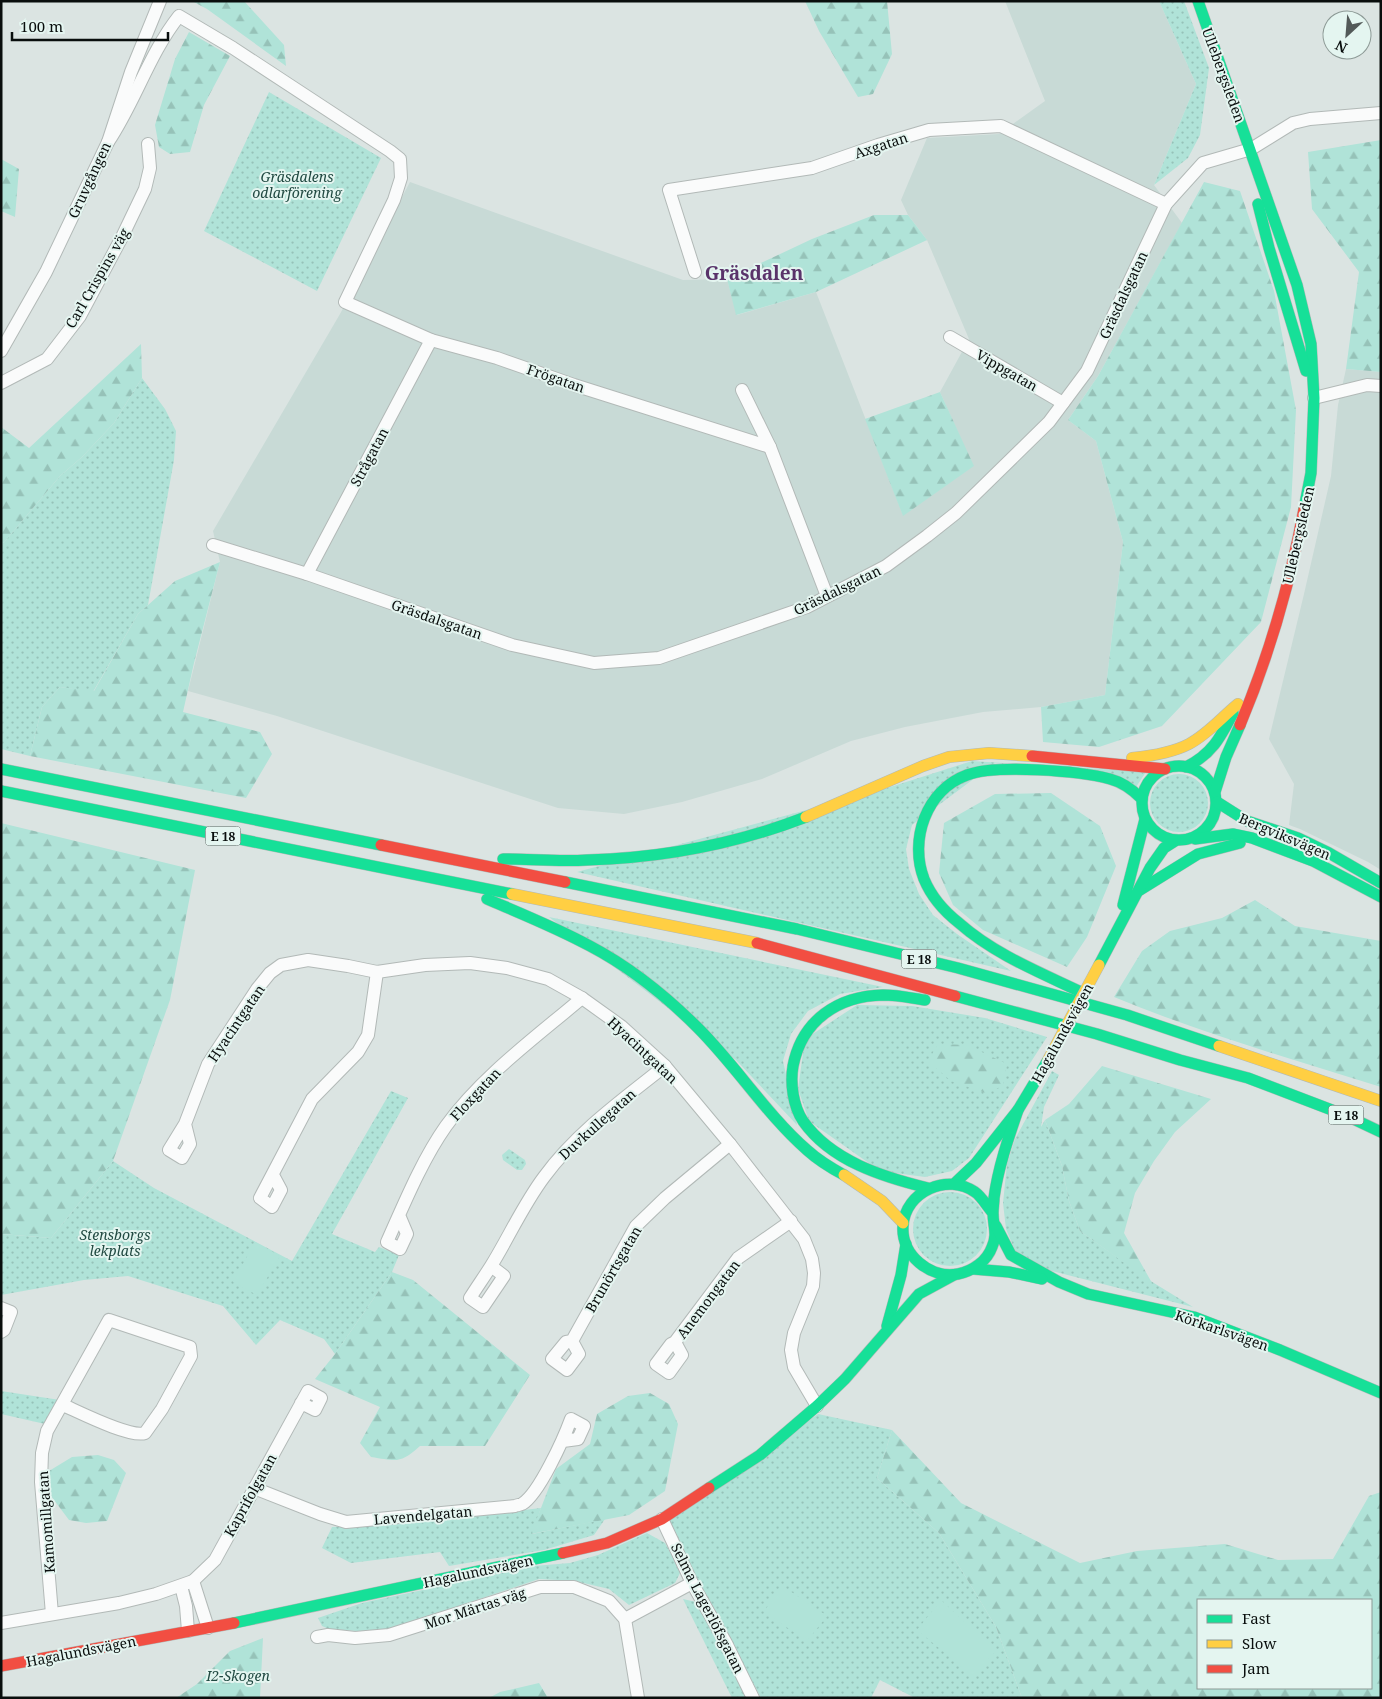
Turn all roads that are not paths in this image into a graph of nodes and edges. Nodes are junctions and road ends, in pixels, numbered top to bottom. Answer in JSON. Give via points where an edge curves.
{"nodes":[{"id":1,"x":160,"y":1,"type":"edge"},
{"id":2,"x":1198,"y":1,"type":"edge"},
{"id":3,"x":1381,"y":113,"type":"edge"},
{"id":4,"x":108,"y":142,"type":"junction"},
{"id":5,"x":148,"y":144,"type":"dead end"},
{"id":6,"x":1251,"y":149,"type":"junction"},
{"id":7,"x":1166,"y":204,"type":"junction"},
{"id":8,"x":695,"y":272,"type":"dead end"},
{"id":9,"x":950,"y":337,"type":"dead end"},
{"id":10,"x":431,"y":340,"type":"junction"},
{"id":11,"x":1,"y":351,"type":"edge"},
{"id":12,"x":1,"y":384,"type":"edge"},
{"id":13,"x":1381,"y":386,"type":"edge"},
{"id":14,"x":742,"y":390,"type":"dead end"},
{"id":15,"x":1314,"y":398,"type":"junction"},
{"id":16,"x":1063,"y":403,"type":"junction"},
{"id":17,"x":770,"y":447,"type":"junction"},
{"id":18,"x":213,"y":545,"type":"dead end"},
{"id":19,"x":307,"y":574,"type":"junction"},
{"id":20,"x":827,"y":596,"type":"junction"},
{"id":21,"x":1260,"y":668,"type":"junction"},
{"id":22,"x":1238,"y":704,"type":"junction"},
{"id":23,"x":1108,"y":762,"type":"junction"},
{"id":24,"x":1186,"y":766,"type":"junction"},
{"id":25,"x":1,"y":769,"type":"edge"},
{"id":26,"x":1165,"y":769,"type":"junction"},
{"id":27,"x":1,"y":791,"type":"edge"},
{"id":28,"x":1216,"y":797,"type":"junction"},
{"id":29,"x":1142,"y":799,"type":"junction"},
{"id":30,"x":1145,"y":819,"type":"junction"},
{"id":31,"x":1192,"y":839,"type":"junction"},
{"id":32,"x":1175,"y":841,"type":"junction"},
{"id":33,"x":1263,"y":842,"type":"junction"},
{"id":34,"x":447,"y":858,"type":"junction"},
{"id":35,"x":445,"y":881,"type":"junction"},
{"id":36,"x":1381,"y":883,"type":"edge"},
{"id":37,"x":1139,"y":891,"type":"junction"},
{"id":38,"x":1381,"y":897,"type":"edge"},
{"id":39,"x":1102,"y":960,"type":"junction"},
{"id":40,"x":377,"y":972,"type":"junction"},
{"id":41,"x":582,"y":998,"type":"junction"},
{"id":42,"x":1127,"y":1015,"type":"junction"},
{"id":43,"x":1116,"y":1039,"type":"junction"},
{"id":44,"x":665,"y":1066,"type":"junction"},
{"id":45,"x":1381,"y":1101,"type":"edge"},
{"id":46,"x":1018,"y":1110,"type":"junction"},
{"id":47,"x":185,"y":1124,"type":"dead end"},
{"id":48,"x":1381,"y":1132,"type":"edge"},
{"id":49,"x":730,"y":1144,"type":"junction"},
{"id":50,"x":273,"y":1175,"type":"dead end"},
{"id":51,"x":955,"y":1183,"type":"junction"},
{"id":52,"x":928,"y":1188,"type":"junction"},
{"id":53,"x":992,"y":1212,"type":"junction"},
{"id":54,"x":399,"y":1215,"type":"dead end"},
{"id":55,"x":791,"y":1221,"type":"junction"},
{"id":56,"x":904,"y":1223,"type":"junction"},
{"id":57,"x":996,"y":1226,"type":"junction"},
{"id":58,"x":906,"y":1244,"type":"junction"},
{"id":59,"x":491,"y":1266,"type":"dead end"},
{"id":60,"x":973,"y":1269,"type":"junction"},
{"id":61,"x":954,"y":1275,"type":"junction"},
{"id":62,"x":1060,"y":1282,"type":"junction"},
{"id":63,"x":1,"y":1308,"type":"edge"},
{"id":64,"x":885,"y":1331,"type":"junction"},
{"id":65,"x":1,"y":1332,"type":"edge"},
{"id":66,"x":572,"y":1341,"type":"dead end"},
{"id":67,"x":675,"y":1342,"type":"dead end"},
{"id":68,"x":1381,"y":1392,"type":"edge"},
{"id":69,"x":301,"y":1403,"type":"dead end"},
{"id":70,"x":63,"y":1405,"type":"junction"},
{"id":71,"x":817,"y":1406,"type":"junction"},
{"id":72,"x":563,"y":1441,"type":"dead end"},
{"id":73,"x":254,"y":1488,"type":"junction"},
{"id":74,"x":662,"y":1519,"type":"junction"},
{"id":75,"x":692,"y":1583,"type":"junction"},
{"id":76,"x":187,"y":1584,"type":"junction"},
{"id":77,"x":52,"y":1614,"type":"junction"},
{"id":78,"x":625,"y":1619,"type":"junction"},
{"id":79,"x":1,"y":1623,"type":"edge"},
{"id":80,"x":208,"y":1628,"type":"junction"},
{"id":81,"x":188,"y":1631,"type":"junction"},
{"id":82,"x":317,"y":1637,"type":"dead end"},
{"id":83,"x":1,"y":1666,"type":"edge"},
{"id":84,"x":638,"y":1698,"type":"edge"},
{"id":85,"x":753,"y":1698,"type":"edge"}],
"edges":[{"from":1,"to":4,"type":"street","name":"Gruvgången","via":[[131,72]]},
{"from":2,"to":6,"type":"main road","name":"Ullebergsleden"},
{"from":3,"to":6,"type":"street","name":"Gräsdalsgatan","via":[[1293,123]]},
{"from":4,"to":10,"type":"street","name":"Frögatan","via":[[166,34],[180,16],[233,48],[400,159],[401,178],[394,200],[345,302]]},
{"from":4,"to":11,"type":"street","name":"Gruvgången","via":[[46,272]]},
{"from":5,"to":12,"type":"street","name":"Carl Crispins väg","via":[[150,168],[145,189],[80,316],[47,359]]},
{"from":6,"to":7,"type":"street","name":"Gräsdalsgatan","via":[[1203,163]]},
{"from":6,"to":15,"type":"main road","name":"Ullebergsleden","via":[[1254,186],[1269,248]]},
{"from":6,"to":15,"type":"main road","name":"Ullebergsleden","via":[[1307,323]]},
{"from":7,"to":8,"type":"street","name":"Axgatan","via":[[1001,126],[929,130],[812,168],[669,190]]},
{"from":7,"to":16,"type":"street","name":"Gräsdalsgatan","via":[[1087,371]]},
{"from":9,"to":16,"type":"street","name":"Vippgatan"},
{"from":10,"to":17,"type":"street","name":"Frögatan","via":[[497,358]]},
{"from":10,"to":19,"type":"street","name":"Strågatan"},
{"from":13,"to":15,"type":"street","via":[[1367,385]]},
{"from":14,"to":17,"type":"street"},
{"from":15,"to":21,"type":"main road","name":"Ullebergsleden","via":[[1311,473],[1298,542],[1274,634]]},
{"from":16,"to":20,"type":"street","name":"Gräsdalsgatan","via":[[1049,422],[956,513],[886,566]]},
{"from":17,"to":20,"type":"street"},
{"from":18,"to":19,"type":"street","name":"Gräsdalsgatan"},
{"from":19,"to":20,"type":"street","name":"Gräsdalsgatan","via":[[512,645],[594,663],[659,658],[808,607]]},
{"from":21,"to":22,"type":"main road","name":"Ullebergsleden"},
{"from":21,"to":28,"type":"main road","name":"Ullebergsleden","via":[[1226,758]]},
{"from":22,"to":23,"type":"main road","via":[[1189,744],[1161,753]]},
{"from":22,"to":24,"type":"main road","name":"Ullebergsleden","via":[[1206,756]]},
{"from":23,"to":26,"type":"main road"},
{"from":23,"to":34,"type":"main road","via":[[990,752],[950,757],[800,819],[698,848],[651,856],[595,860]]},
{"from":24,"to":26,"type":"main road"},
{"from":24,"to":28,"type":"main road","via":[[1204,775]]},
{"from":25,"to":34,"type":"main road","number":"E 18"},
{"from":26,"to":29,"type":"main road","via":[[1150,781]]},
{"from":27,"to":35,"type":"main road","number":"E 18"},
{"from":28,"to":31,"type":"main road","via":[[1216,814],[1211,824]]},
{"from":28,"to":36,"type":"main road","name":"Bergviksvägen","via":[[1247,821],[1298,838]]},
{"from":29,"to":30,"type":"main road"},
{"from":29,"to":42,"type":"main road","via":[[1110,779],[1017,770],[977,772],[956,780],[935,798],[926,812],[918,843],[919,862],[932,894],[961,924],[1003,952]]},
{"from":30,"to":32,"type":"main road","via":[[1152,830]]},
{"from":30,"to":39,"type":"main road","name":"Hagalundsvägen","via":[[1125,901]]},
{"from":31,"to":32,"type":"main road"},
{"from":31,"to":33,"type":"main road","name":"Bergviksvägen","via":[[1233,834]]},
{"from":32,"to":37,"type":"main road","name":"Hagalundsvägen","via":[[1158,856]]},
{"from":33,"to":37,"type":"main road","name":"Bergviksvägen","via":[[1231,844],[1198,854]]},
{"from":33,"to":38,"type":"main road","name":"Bergviksvägen","via":[[1316,862]]},
{"from":34,"to":42,"type":"main road","number":"E 18","via":[[797,930],[958,968]]},
{"from":35,"to":43,"type":"main road","number":"E 18","via":[[774,947]]},
{"from":35,"to":56,"type":"main road","via":[[584,943],[649,985],[700,1030],[807,1150],[880,1198]]},
{"from":37,"to":39,"type":"main road","name":"Hagalundsvägen"},
{"from":39,"to":46,"type":"main road","name":"Hagalundsvägen","bridge":true},
{"from":40,"to":41,"type":"street","name":"Hyacintgatan","via":[[470,963],[507,968],[548,979]]},
{"from":40,"to":47,"type":"street","name":"Hyacintgatan","via":[[308,960],[281,965],[270,973],[208,1064]]},
{"from":40,"to":50,"type":"street","via":[[368,1035],[358,1052],[312,1099]]},
{"from":41,"to":44,"type":"street","name":"Hyacintgatan","via":[[621,1026]]},
{"from":41,"to":54,"type":"street","name":"Floxgatan","via":[[489,1076],[446,1126]]},
{"from":42,"to":45,"type":"main road","number":"E 18"},
{"from":43,"to":48,"type":"main road","number":"E 18","via":[[1248,1078],[1336,1111]]},
{"from":43,"to":52,"type":"main road","via":[[902,996],[861,998],[842,1003],[815,1019],[794,1056],[793,1095],[803,1120],[824,1144],[857,1166]]},
{"from":44,"to":49,"type":"street","name":"Hyacintgatan"},
{"from":44,"to":59,"type":"street","name":"Duvkullegatan","via":[[574,1142],[554,1164],[531,1195]]},
{"from":46,"to":51,"type":"main road","name":"Hagalundsvägen","via":[[976,1163]]},
{"from":46,"to":53,"type":"main road","name":"Hagalundsvägen","via":[[1000,1162]]},
{"from":49,"to":55,"type":"street","name":"Hyacintgatan"},
{"from":49,"to":66,"type":"street","name":"Brunörtsgatan","via":[[636,1226]]},
{"from":51,"to":52,"type":"main road","via":[[941,1183]]},
{"from":51,"to":53,"type":"main road","via":[[978,1192]]},
{"from":52,"to":56,"type":"main road","via":[[916,1196]]},
{"from":53,"to":57,"type":"main road"},
{"from":55,"to":67,"type":"street","name":"Anemongatan","via":[[738,1258]]},
{"from":55,"to":71,"type":"street","name":"Hyacintgatan","via":[[804,1239],[814,1273],[813,1286],[791,1350],[794,1367]]},
{"from":56,"to":58,"type":"main road"},
{"from":57,"to":60,"type":"main road","via":[[990,1251]]},
{"from":57,"to":62,"type":"main road","name":"Körkarlsvägen","via":[[1012,1255]]},
{"from":58,"to":61,"type":"main road","via":[[924,1268]]},
{"from":58,"to":64,"type":"main road","name":"Hagalundsvägen","via":[[902,1275]]},
{"from":60,"to":61,"type":"main road"},
{"from":60,"to":62,"type":"main road","name":"Körkarlsvägen"},
{"from":61,"to":64,"type":"main road","name":"Hagalundsvägen","via":[[919,1294]]},
{"from":62,"to":68,"type":"main road","name":"Körkarlsvägen","via":[[1088,1294],[1194,1317]]},
{"from":63,"to":65,"type":"street","via":[[11,1312]]},
{"from":64,"to":71,"type":"main road","name":"Hagalundsvägen","via":[[845,1379]]},
{"from":69,"to":73,"type":"street","name":"Kaprifolgatan"},
{"from":70,"to":70,"type":"street","name":"Kamomillgatan","via":[[134,1434],[145,1433],[191,1356],[190,1347],[110,1320]]},
{"from":70,"to":77,"type":"street","name":"Kamomillgatan","via":[[47,1431],[42,1453],[41,1482]]},
{"from":71,"to":74,"type":"main road","name":"Hagalundsvägen","via":[[760,1455]]},
{"from":72,"to":73,"type":"street","name":"Lavendelgatan","via":[[531,1496],[523,1504],[515,1506],[346,1522]]},
{"from":73,"to":76,"type":"street","name":"Kaprifolgatan","via":[[214,1560]]},
{"from":74,"to":75,"type":"street","name":"Selma Lagerlöfsgatan"},
{"from":74,"to":80,"type":"main road","name":"Hagalundsvägen","via":[[607,1543]]},
{"from":75,"to":78,"type":"street"},
{"from":75,"to":85,"type":"street","name":"Selma Lagerlöfsgatan"},
{"from":76,"to":77,"type":"street","name":"Kaprifolgatan","via":[[119,1603]]},
{"from":76,"to":80,"type":"street"},
{"from":76,"to":81,"type":"street"},
{"from":77,"to":79,"type":"street","name":"Kaprifolgatan"},
{"from":78,"to":82,"type":"street","name":"Mor Märtas väg","via":[[609,1601],[574,1586],[540,1587],[389,1635]]},
{"from":78,"to":84,"type":"street"},
{"from":80,"to":81,"type":"main road","name":"Hagalundsvägen"},
{"from":81,"to":83,"type":"main road","name":"Hagalundsvägen"}]}
